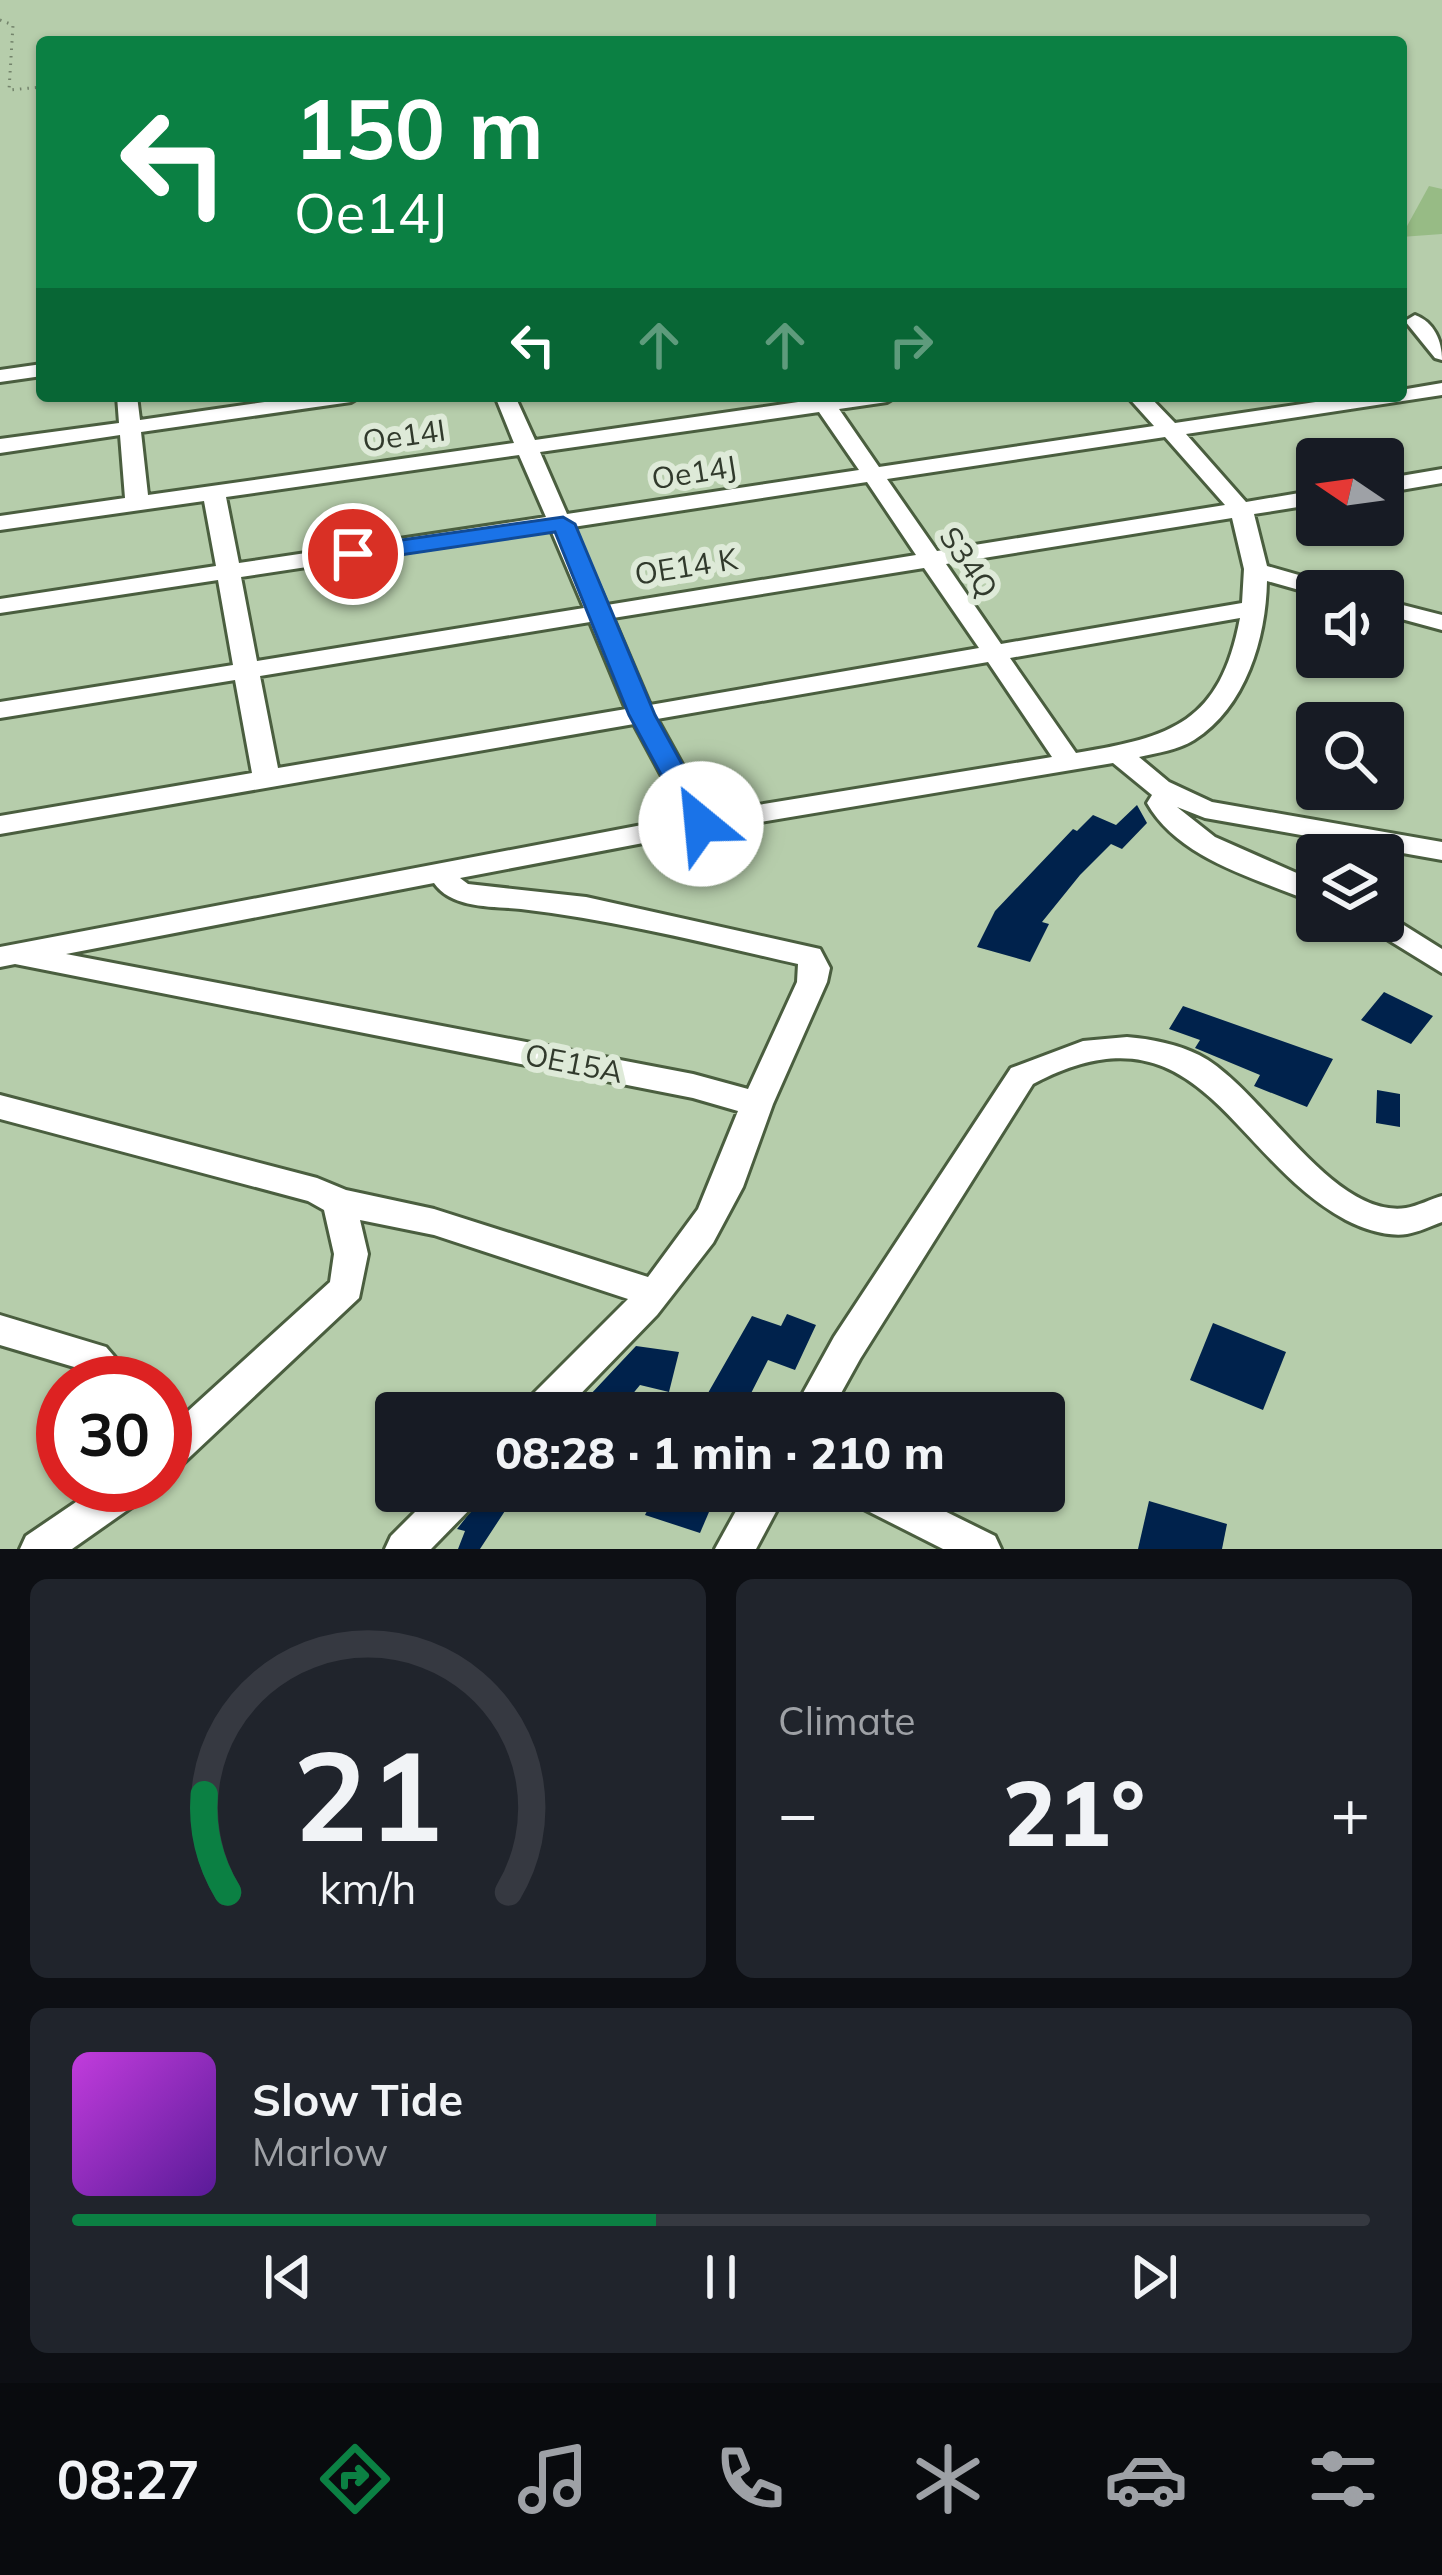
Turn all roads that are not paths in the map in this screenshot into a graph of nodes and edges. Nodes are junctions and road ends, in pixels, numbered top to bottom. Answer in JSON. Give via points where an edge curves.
{"nodes":[{"id":1,"x":1442,"y":318,"type":"edge"},
{"id":2,"x":1408,"y":322,"type":"edge"},
{"id":3,"x":1442,"y":354,"type":"edge"},
{"id":4,"x":36,"y":371,"type":"edge"},
{"id":5,"x":0,"y":376,"type":"edge"},
{"id":6,"x":1442,"y":389,"type":"edge"},
{"id":7,"x":1407,"y":395,"type":"edge"},
{"id":8,"x":127,"y":402,"type":"edge"},
{"id":9,"x":309,"y":402,"type":"edge"},
{"id":10,"x":507,"y":402,"type":"edge"},
{"id":11,"x":810,"y":402,"type":"edge"},
{"id":12,"x":823,"y":402,"type":"edge"},
{"id":13,"x":1142,"y":402,"type":"edge"},
{"id":14,"x":1359,"y":402,"type":"edge"},
{"id":15,"x":129,"y":428,"type":"junction"},
{"id":16,"x":1168,"y":430,"type":"junction"},
{"id":17,"x":0,"y":446,"type":"edge"},
{"id":18,"x":526,"y":448,"type":"junction"},
{"id":19,"x":872,"y":473,"type":"junction"},
{"id":20,"x":1442,"y":476,"type":"edge"},
{"id":21,"x":1404,"y":482,"type":"edge"},
{"id":22,"x":214,"y":492,"type":"junction"},
{"id":23,"x":1296,"y":501,"type":"edge"},
{"id":24,"x":137,"y":503,"type":"junction"},
{"id":25,"x":1240,"y":510,"type":"junction"},
{"id":26,"x":0,"y":523,"type":"edge"},
{"id":27,"x":563,"y":524,"type":"junction"},
{"id":28,"x":931,"y":560,"type":"junction"},
{"id":29,"x":1258,"y":572,"type":"junction"},
{"id":30,"x":227,"y":573,"type":"junction"},
{"id":31,"x":1296,"y":582,"type":"edge"},
{"id":32,"x":0,"y":606,"type":"edge"},
{"id":33,"x":1255,"y":608,"type":"junction"},
{"id":34,"x":601,"y":613,"type":"junction"},
{"id":35,"x":1404,"y":613,"type":"edge"},
{"id":36,"x":1442,"y":623,"type":"edge"},
{"id":37,"x":994,"y":653,"type":"junction"},
{"id":38,"x":245,"y":670,"type":"junction"},
{"id":39,"x":0,"y":710,"type":"edge"},
{"id":40,"x":642,"y":715,"type":"junction"},
{"id":41,"x":1119,"y":754,"type":"junction"},
{"id":42,"x":1069,"y":762,"type":"junction"},
{"id":43,"x":266,"y":778,"type":"junction"},
{"id":44,"x":1167,"y":792,"type":"junction"},
{"id":45,"x":701,"y":824,"type":"junction"},
{"id":46,"x":0,"y":825,"type":"edge"},
{"id":47,"x":1442,"y":851,"type":"edge"},
{"id":48,"x":440,"y":871,"type":"junction"},
{"id":49,"x":1296,"y":883,"type":"edge"},
{"id":50,"x":1404,"y":938,"type":"edge"},
{"id":51,"x":6,"y":956,"type":"edge"},
{"id":52,"x":1442,"y":963,"type":"edge"},
{"id":53,"x":757,"y":1104,"type":"junction"},
{"id":54,"x":0,"y":1107,"type":"edge"},
{"id":55,"x":339,"y":1202,"type":"junction"},
{"id":56,"x":1442,"y":1209,"type":"edge"},
{"id":57,"x":656,"y":1293,"type":"junction"},
{"id":58,"x":0,"y":1330,"type":"edge"},
{"id":59,"x":86,"y":1356,"type":"edge"},
{"id":60,"x":559,"y":1392,"type":"edge"},
{"id":61,"x":823,"y":1392,"type":"edge"},
{"id":62,"x":192,"y":1431,"type":"edge"},
{"id":63,"x":93,"y":1512,"type":"edge"},
{"id":64,"x":441,"y":1512,"type":"edge"},
{"id":65,"x":756,"y":1512,"type":"edge"},
{"id":66,"x":908,"y":1512,"type":"edge"},
{"id":67,"x":40,"y":1549,"type":"edge"},
{"id":68,"x":405,"y":1549,"type":"edge"},
{"id":69,"x":735,"y":1549,"type":"edge"},
{"id":70,"x":982,"y":1549,"type":"edge"}],
"edges":[{"from":1,"to":2,"type":"street"},
{"from":2,"to":3,"type":"street"},
{"from":4,"to":5,"type":"street"},
{"from":6,"to":7,"type":"street","name":"Oe14J"},
{"from":8,"to":15,"type":"street"},
{"from":9,"to":15,"type":"street"},
{"from":10,"to":18,"type":"street"},
{"from":11,"to":18,"type":"street","name":"Oe14I"},
{"from":12,"to":19,"type":"street","name":"S34Q"},
{"from":13,"to":16,"type":"street"},
{"from":14,"to":16,"type":"street","name":"Oe14J"},
{"from":15,"to":17,"type":"street"},
{"from":15,"to":24,"type":"street"},
{"from":16,"to":19,"type":"street","name":"Oe14J"},
{"from":16,"to":25,"type":"street"},
{"from":18,"to":22,"type":"street","name":"Oe14I"},
{"from":18,"to":27,"type":"street"},
{"from":19,"to":27,"type":"street","name":"Oe14J"},
{"from":19,"to":28,"type":"street","name":"S34Q"},
{"from":20,"to":21,"type":"street"},
{"from":22,"to":24,"type":"street","name":"Oe14I"},
{"from":22,"to":30,"type":"street"},
{"from":23,"to":25,"type":"street","name":"OE14 K"},
{"from":24,"to":26,"type":"street","name":"Oe14I"},
{"from":25,"to":28,"type":"street","name":"OE14 K"},
{"from":25,"to":29,"type":"street"},
{"from":27,"to":30,"type":"street","name":"Oe14J"},
{"from":27,"to":34,"type":"street"},
{"from":28,"to":34,"type":"street","name":"OE14 K"},
{"from":28,"to":37,"type":"street","name":"S34Q"},
{"from":29,"to":31,"type":"street"},
{"from":29,"to":33,"type":"street"},
{"from":30,"to":32,"type":"street","name":"Oe14J"},
{"from":30,"to":38,"type":"street"},
{"from":33,"to":37,"type":"street"},
{"from":33,"to":41,"type":"street","via":[[1234,672],[1212,706],[1184,736]]},
{"from":34,"to":38,"type":"street","name":"OE14 K"},
{"from":34,"to":40,"type":"street"},
{"from":35,"to":36,"type":"street"},
{"from":37,"to":40,"type":"street"},
{"from":37,"to":42,"type":"street","name":"S34Q"},
{"from":38,"to":39,"type":"street","name":"OE14 K"},
{"from":38,"to":43,"type":"street"},
{"from":40,"to":43,"type":"street"},
{"from":40,"to":45,"type":"street"},
{"from":41,"to":42,"type":"street"},
{"from":41,"to":44,"type":"street"},
{"from":42,"to":45,"type":"street"},
{"from":43,"to":46,"type":"street"},
{"from":44,"to":47,"type":"street","via":[[1205,809]]},
{"from":44,"to":49,"type":"street","via":[[1161,809],[1183,830]]},
{"from":45,"to":48,"type":"street"},
{"from":48,"to":51,"type":"street"},
{"from":48,"to":53,"type":"street","via":[[453,889],[808,956],[812,982]]},
{"from":50,"to":52,"type":"street"},
{"from":51,"to":53,"type":"street","name":"OE15A"},
{"from":53,"to":57,"type":"street","via":[[725,1190]]},
{"from":54,"to":55,"type":"street"},
{"from":55,"to":57,"type":"street","via":[[434,1222]]},
{"from":55,"to":62,"type":"street","via":[[351,1254],[347,1288]]},
{"from":56,"to":61,"type":"street","via":[[1393,1220],[1348,1206],[1191,1064],[1127,1050],[1064,1056],[1022,1076]]},
{"from":57,"to":60,"type":"street"},
{"from":58,"to":59,"type":"street"},
{"from":63,"to":67,"type":"street"},
{"from":64,"to":68,"type":"street"},
{"from":65,"to":69,"type":"street"},
{"from":66,"to":70,"type":"street"}]}
